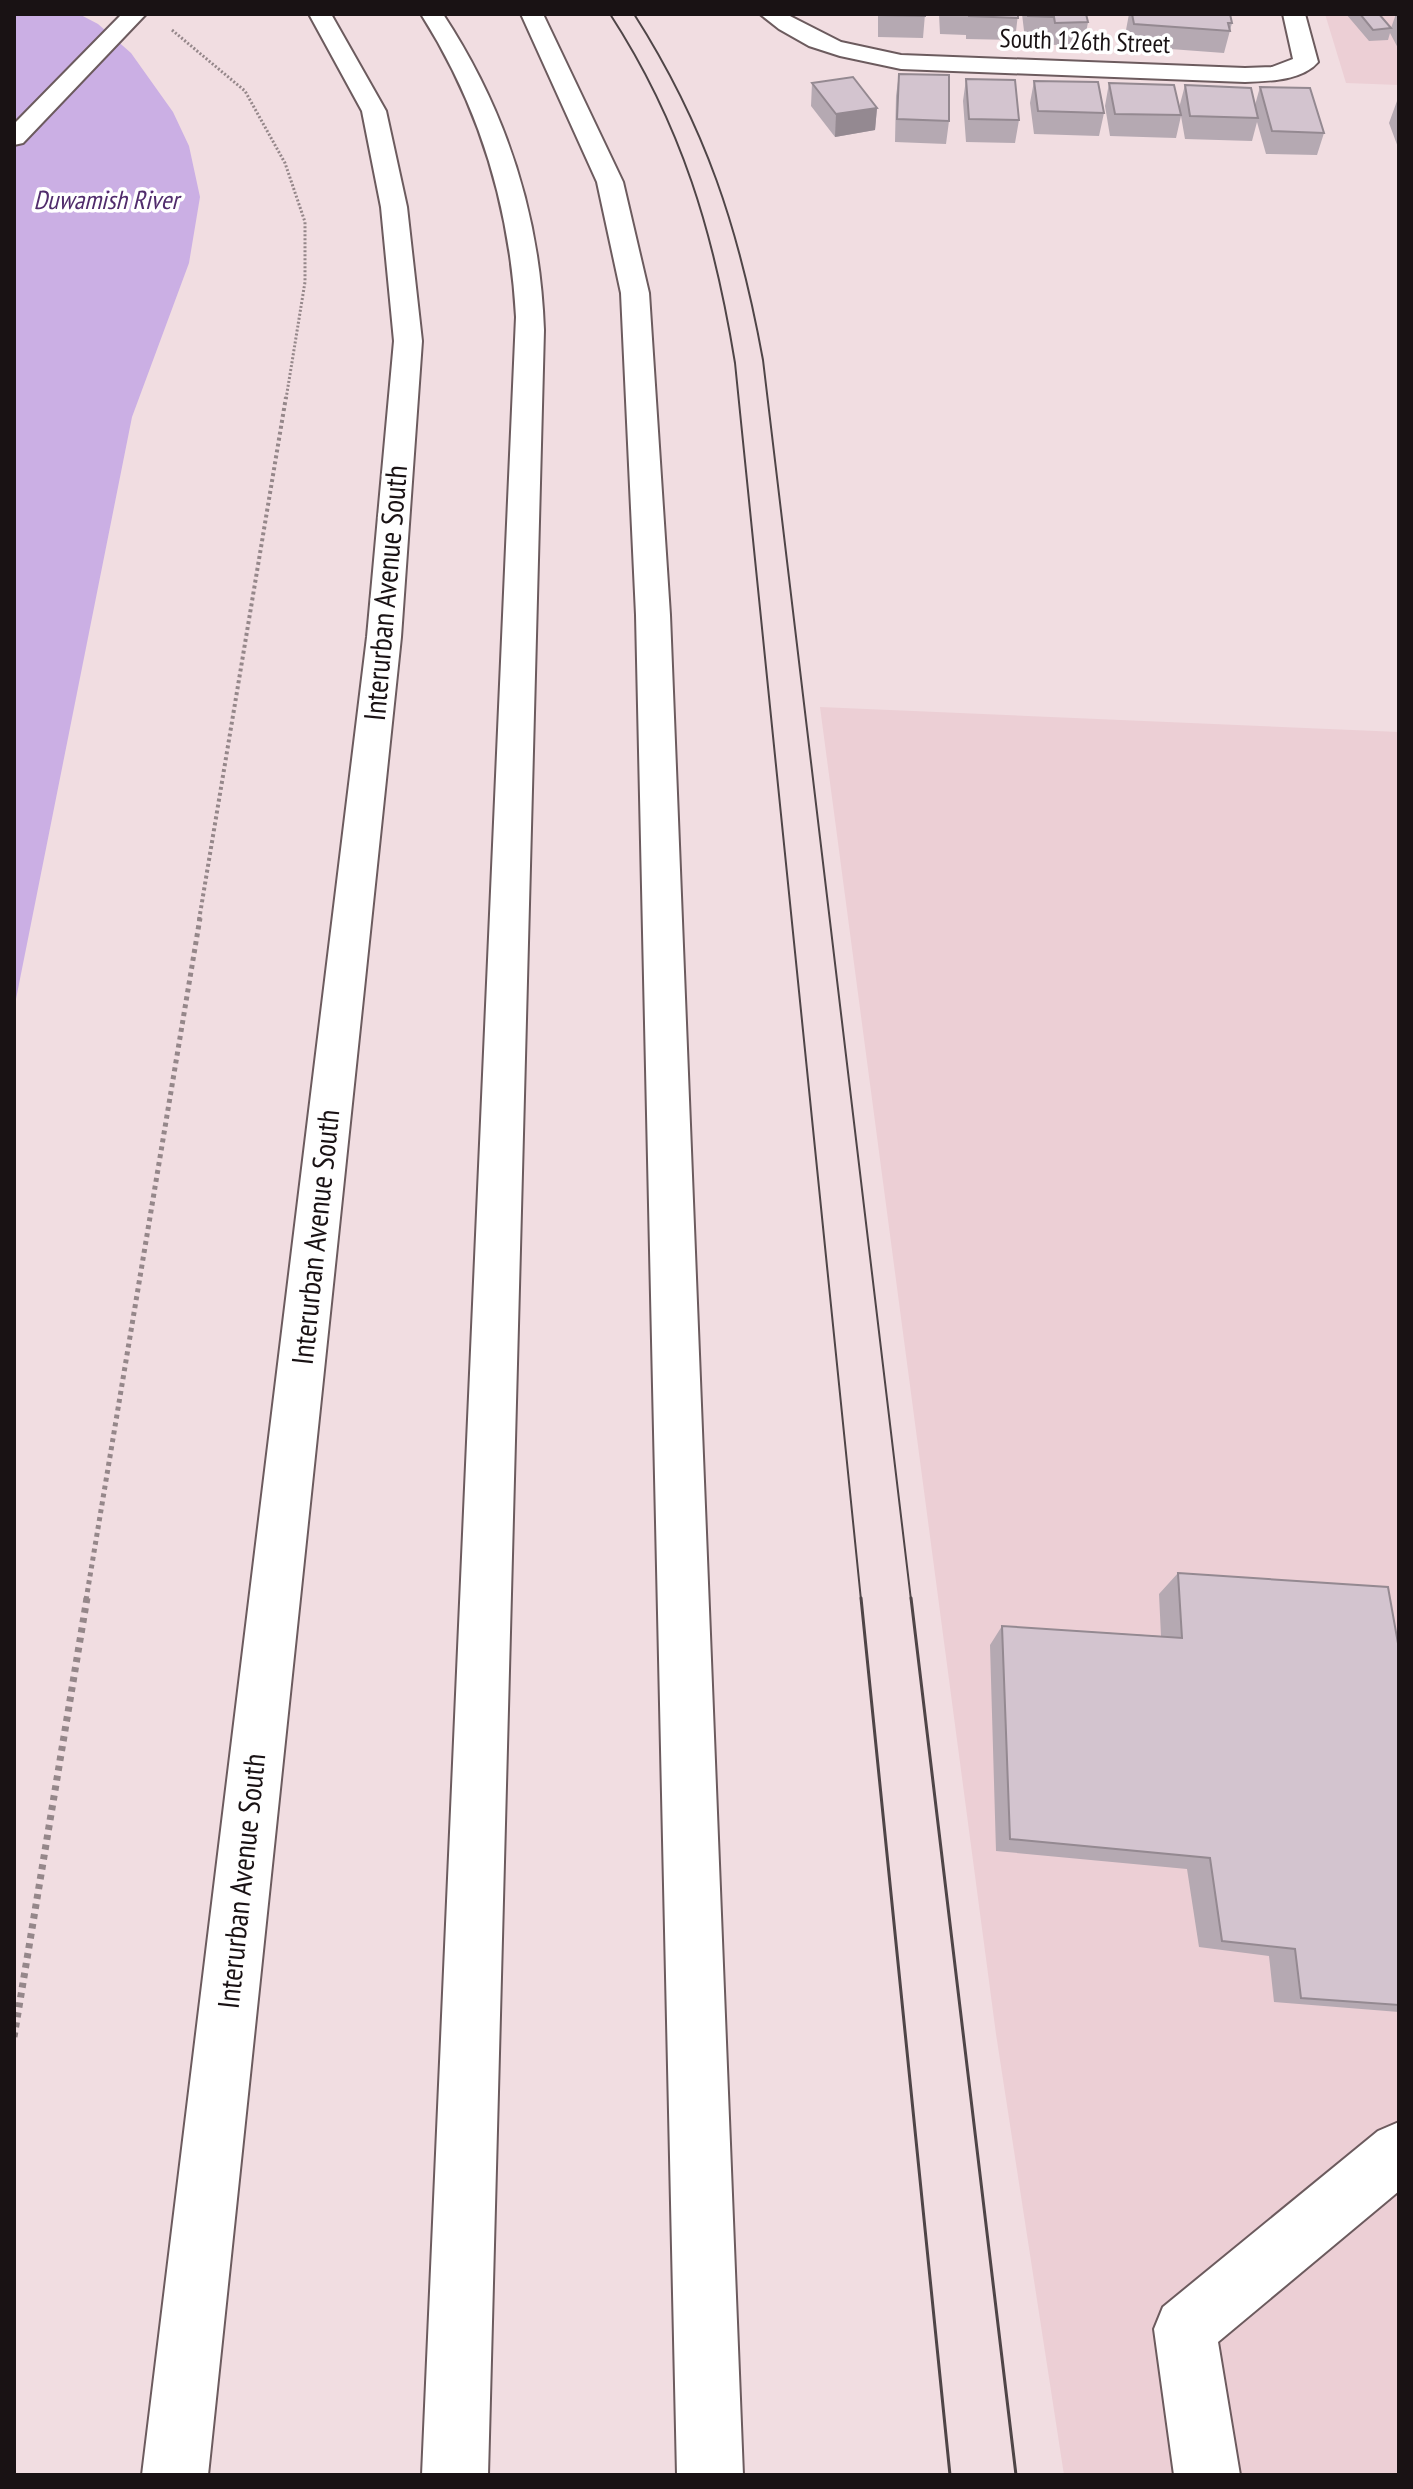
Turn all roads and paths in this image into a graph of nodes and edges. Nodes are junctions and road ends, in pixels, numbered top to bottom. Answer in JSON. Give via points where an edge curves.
{"nodes":[{"id":1,"x":135,"y":14,"type":"edge"},
{"id":2,"x":320,"y":14,"type":"edge"},
{"id":3,"x":432,"y":14,"type":"edge"},
{"id":4,"x":532,"y":14,"type":"edge"},
{"id":5,"x":771,"y":14,"type":"edge"},
{"id":6,"x":1294,"y":14,"type":"edge"},
{"id":7,"x":169,"y":28,"type":"dead end"},
{"id":8,"x":14,"y":138,"type":"edge"},
{"id":9,"x":14,"y":2037,"type":"edge"},
{"id":10,"x":1399,"y":2152,"type":"edge"},
{"id":11,"x":175,"y":2475,"type":"edge"},
{"id":12,"x":455,"y":2475,"type":"edge"},
{"id":13,"x":710,"y":2475,"type":"edge"},
{"id":14,"x":1207,"y":2475,"type":"edge"}],
"edges":[{"from":1,"to":8,"type":"main road"},
{"from":2,"to":11,"type":"main road","name":"Interurban Avenue South","via":[[374,111],[394,207],[408,341],[384,637]]},
{"from":3,"to":12,"type":"main road","via":[[477,89],[500,147],[519,221],[530,305]]},
{"from":4,"to":13,"type":"main road","via":[[610,182],[635,293],[653,615]]},
{"from":5,"to":6,"type":"main road","name":"South 126th Street","via":[[823,46],[901,62],[1245,75],[1275,74],[1306,62]]},
{"from":7,"to":9,"type":"path","via":[[245,91],[285,163],[305,222],[305,282]]},
{"from":10,"to":14,"type":"main road","via":[[1185,2329]]}]}
